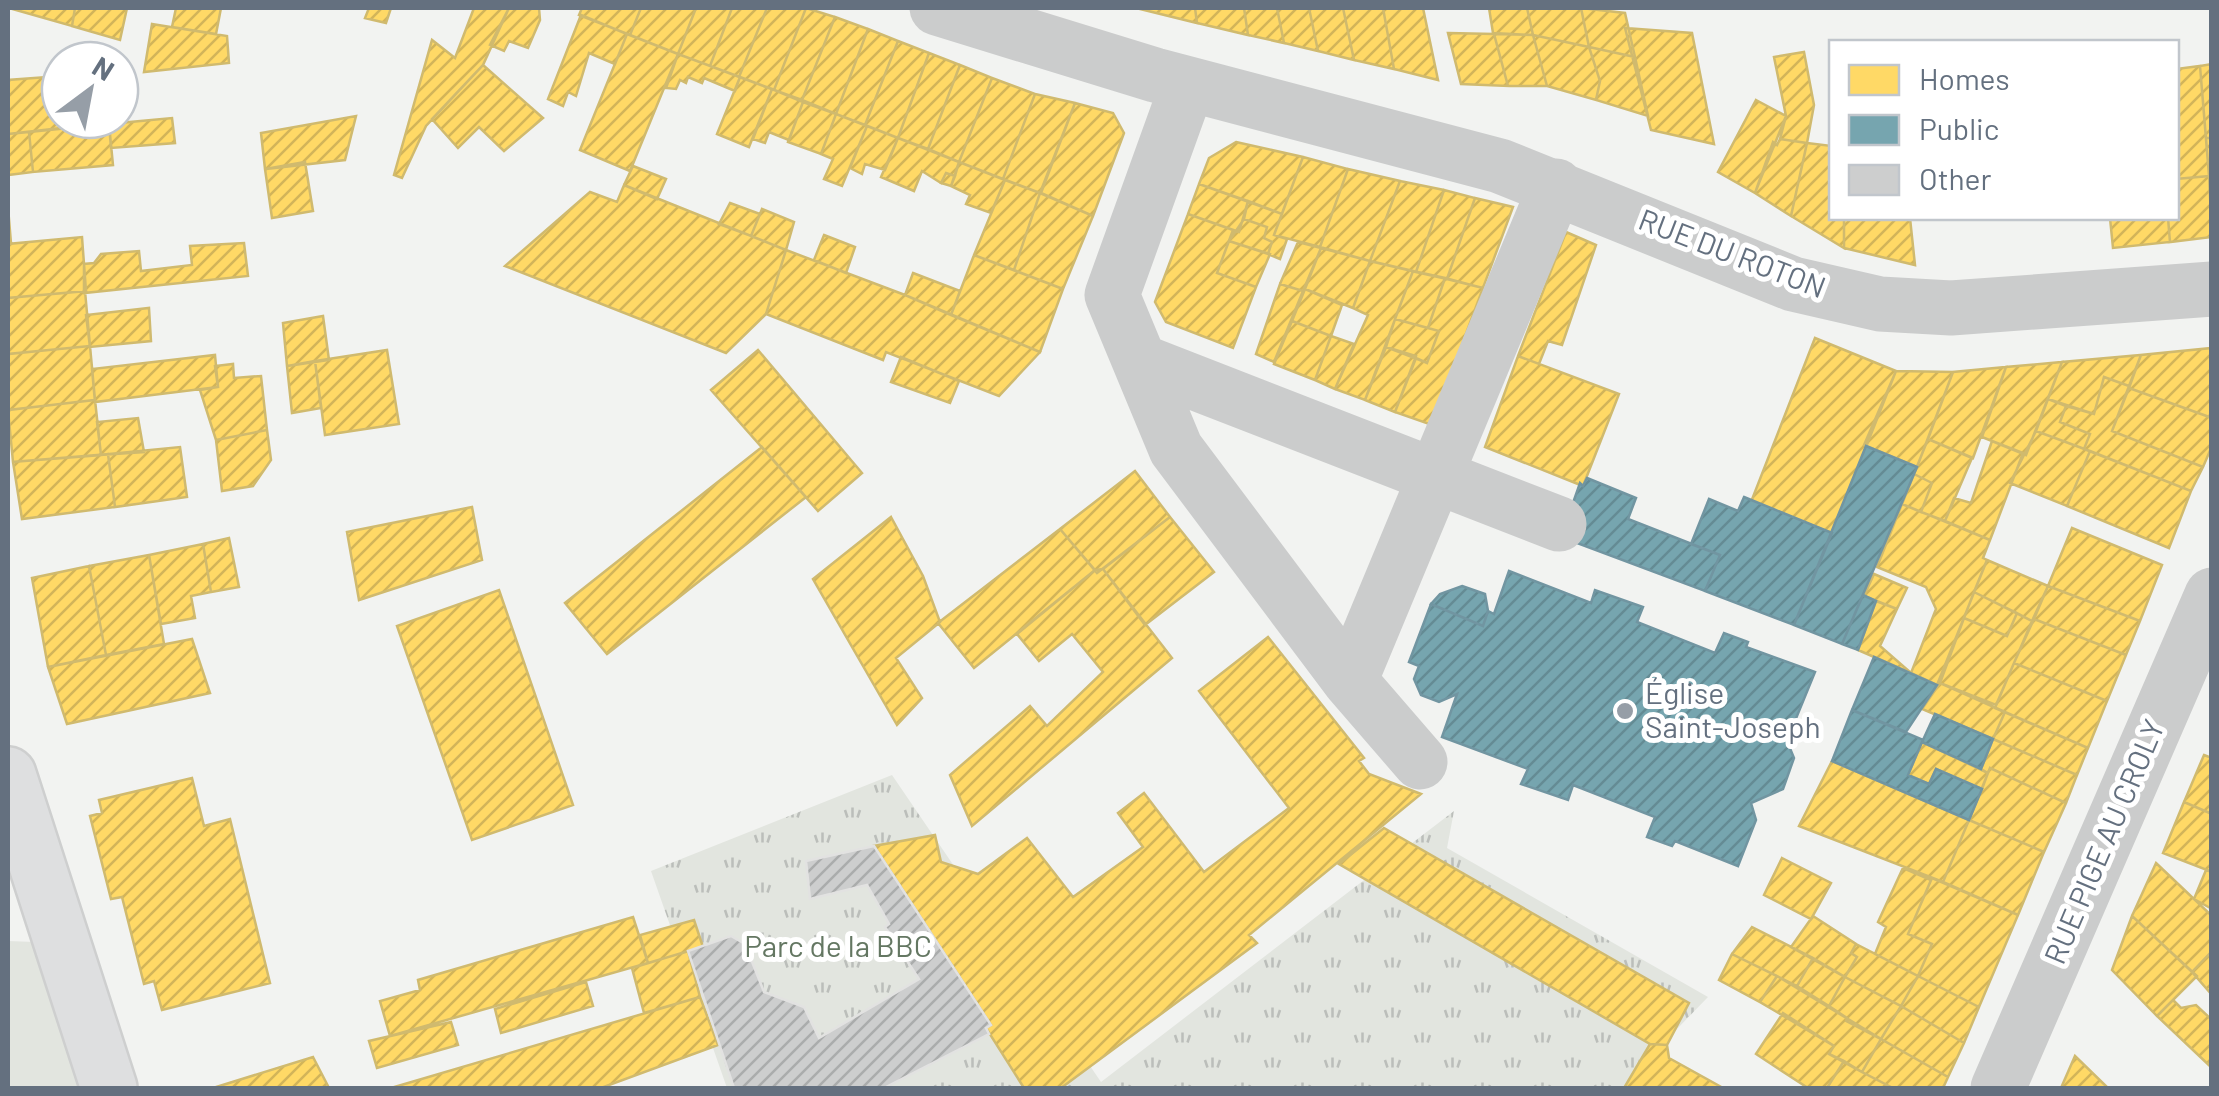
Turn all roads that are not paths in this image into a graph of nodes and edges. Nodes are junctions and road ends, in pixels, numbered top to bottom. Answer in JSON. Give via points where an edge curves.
{"nodes":[{"id":1,"x":937,"y":8,"type":"edge"},
{"id":2,"x":1188,"y":84,"type":"junction"},
{"id":3,"x":1556,"y":186,"type":"junction"},
{"id":4,"x":2212,"y":289,"type":"edge"},
{"id":5,"x":1142,"y":362,"type":"junction"},
{"id":6,"x":1438,"y":478,"type":"junction"},
{"id":7,"x":1559,"y":524,"type":"dead end"},
{"id":8,"x":2212,"y":595,"type":"edge"},
{"id":9,"x":1350,"y":680,"type":"junction"},
{"id":10,"x":1420,"y":762,"type":"dead end"},
{"id":11,"x":8,"y":775,"type":"edge"},
{"id":12,"x":109,"y":1088,"type":"edge"},
{"id":13,"x":1998,"y":1088,"type":"edge"}],
"edges":[{"from":1,"to":2,"type":"street","name":"RUE DU ROTON"},
{"from":2,"to":3,"type":"street","name":"RUE DU ROTON"},
{"from":2,"to":5,"type":"street","via":[[1112,294]]},
{"from":3,"to":4,"type":"street","name":"RUE DU ROTON","via":[[1793,284],[1880,304],[1951,308]]},
{"from":3,"to":6,"type":"street"},
{"from":5,"to":6,"type":"street"},
{"from":5,"to":9,"type":"street","via":[[1176,448]]},
{"from":6,"to":7,"type":"street"},
{"from":6,"to":9,"type":"street"},
{"from":8,"to":13,"type":"street","name":"RUE PIGE AU CROLY"},
{"from":9,"to":10,"type":"street"},
{"from":11,"to":12,"type":"main road"}]}
